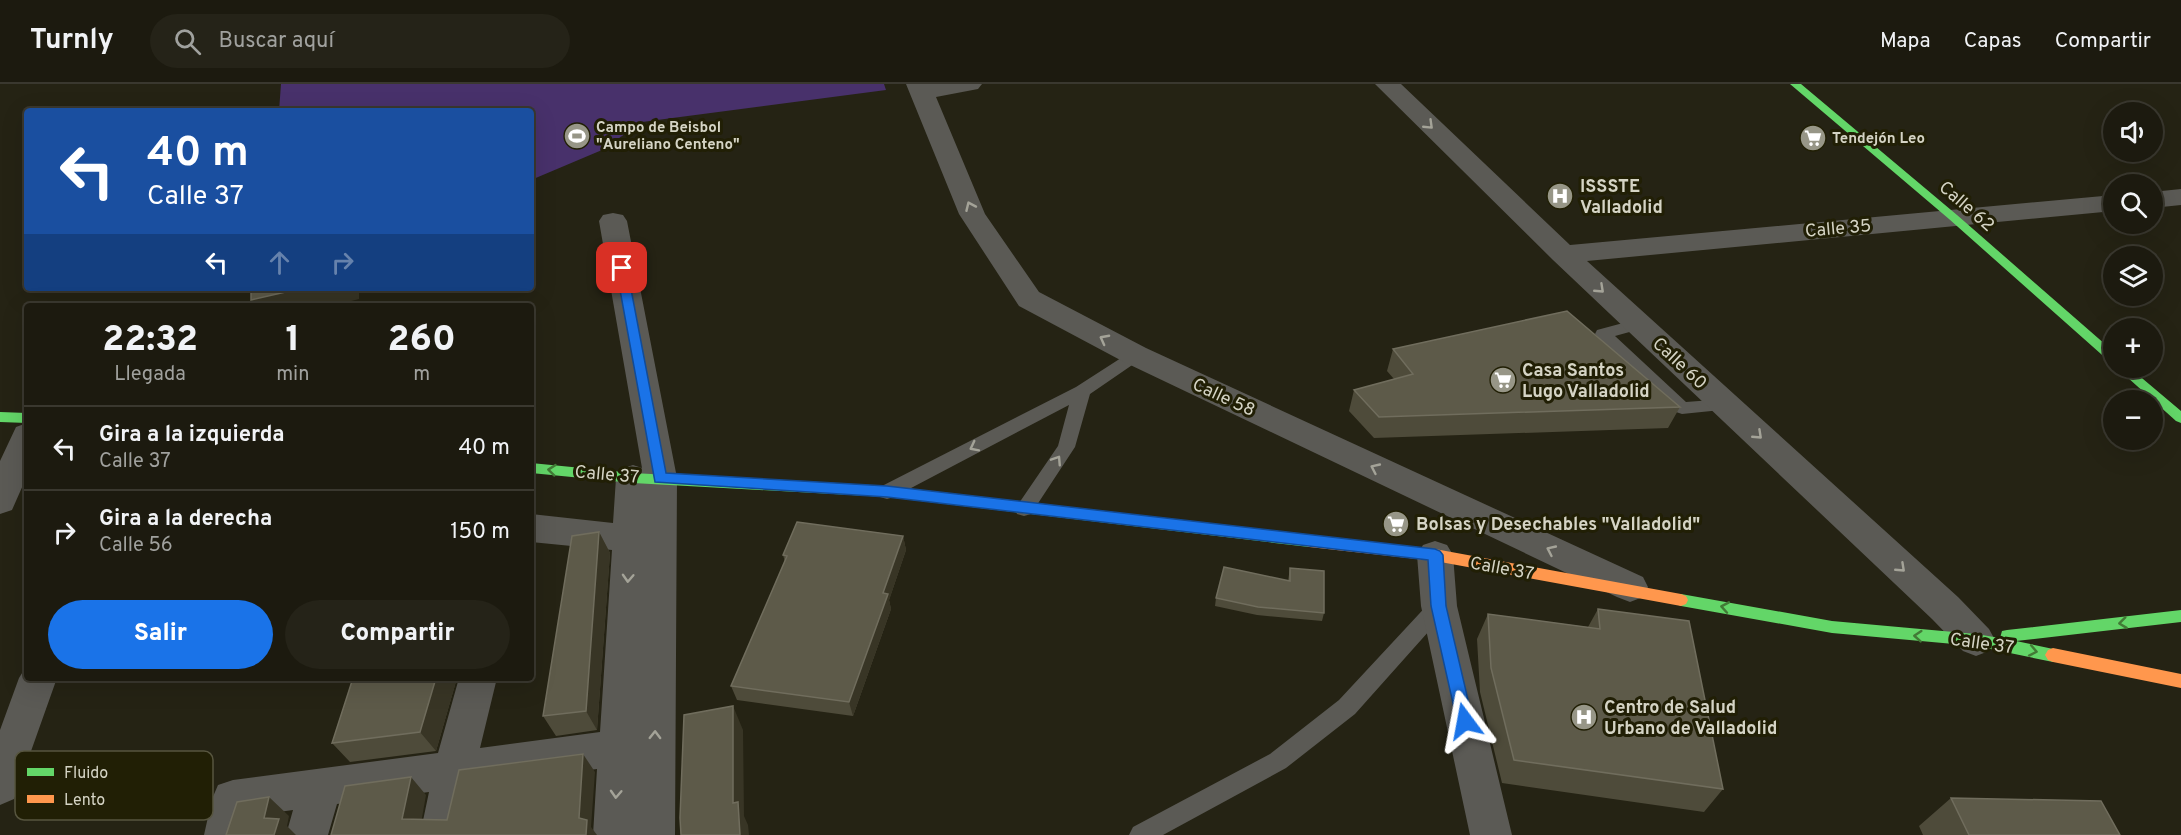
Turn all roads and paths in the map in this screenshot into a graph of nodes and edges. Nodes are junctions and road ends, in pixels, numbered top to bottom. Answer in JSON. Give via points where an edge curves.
{"nodes":[{"id":1,"x":970,"y":84,"type":"edge"},
{"id":2,"x":1387,"y":84,"type":"edge"},
{"id":3,"x":1795,"y":84,"type":"edge"},
{"id":4,"x":920,"y":88,"type":"edge"},
{"id":5,"x":2181,"y":197,"type":"edge"},
{"id":6,"x":2163,"y":199,"type":"edge"},
{"id":7,"x":2103,"y":204,"type":"edge"},
{"id":8,"x":1953,"y":217,"type":"junction"},
{"id":9,"x":613,"y":221,"type":"dead end"},
{"id":10,"x":1563,"y":255,"type":"junction"},
{"id":11,"x":2103,"y":349,"type":"edge"},
{"id":12,"x":1136,"y":355,"type":"junction"},
{"id":13,"x":2135,"y":378,"type":"edge"},
{"id":14,"x":1082,"y":391,"type":"junction"},
{"id":15,"x":0,"y":417,"type":"edge"},
{"id":16,"x":24,"y":418,"type":"edge"},
{"id":17,"x":2181,"y":418,"type":"edge"},
{"id":18,"x":24,"y":445,"type":"edge"},
{"id":19,"x":534,"y":468,"type":"edge"},
{"id":20,"x":646,"y":478,"type":"junction"},
{"id":21,"x":12,"y":483,"type":"edge"},
{"id":22,"x":887,"y":492,"type":"junction"},
{"id":23,"x":1024,"y":509,"type":"junction"},
{"id":24,"x":534,"y":528,"type":"edge"},
{"id":25,"x":630,"y":537,"type":"junction"},
{"id":26,"x":1435,"y":555,"type":"junction"},
{"id":27,"x":1642,"y":593,"type":"junction"},
{"id":28,"x":1439,"y":606,"type":"junction"},
{"id":29,"x":2181,"y":616,"type":"edge"},
{"id":30,"x":1976,"y":640,"type":"junction"},
{"id":31,"x":37,"y":681,"type":"edge"},
{"id":32,"x":477,"y":681,"type":"edge"},
{"id":33,"x":2181,"y":681,"type":"edge"},
{"id":34,"x":619,"y":748,"type":"junction"},
{"id":35,"x":454,"y":769,"type":"junction"},
{"id":36,"x":0,"y":786,"type":"edge"},
{"id":37,"x":321,"y":786,"type":"junction"},
{"id":38,"x":225,"y":835,"type":"edge"},
{"id":39,"x":307,"y":835,"type":"edge"},
{"id":40,"x":441,"y":835,"type":"edge"},
{"id":41,"x":614,"y":835,"type":"edge"},
{"id":42,"x":654,"y":835,"type":"edge"},
{"id":43,"x":1141,"y":835,"type":"edge"},
{"id":44,"x":1491,"y":835,"type":"edge"}],
"edges":[{"from":1,"to":4,"type":"street"},
{"from":2,"to":10,"type":"street","name":"Calle 60","one_way":true},
{"from":3,"to":8,"type":"street","name":"Calle 62"},
{"from":12,"to":4,"type":"street","name":"Calle 58","one_way":true,"via":[[1029,299],[972,214]]},
{"from":5,"to":6,"type":"street"},
{"from":7,"to":8,"type":"street","name":"Calle 35"},
{"from":8,"to":10,"type":"street","name":"Calle 35"},
{"from":8,"to":11,"type":"street","name":"Calle 62"},
{"from":9,"to":20,"type":"street"},
{"from":10,"to":30,"type":"street","name":"Calle 60","one_way":true},
{"from":12,"to":14,"type":"lane"},
{"from":27,"to":12,"type":"street","name":"Calle 58","one_way":true},
{"from":13,"to":17,"type":"street"},
{"from":14,"to":22,"type":"lane","one_way":true},
{"from":23,"to":14,"type":"lane","one_way":true,"via":[[1066,447]]},
{"from":15,"to":16,"type":"street"},
{"from":18,"to":21,"type":"street"},
{"from":20,"to":19,"type":"street","name":"Calle 37","one_way":true},
{"from":20,"to":22,"type":"street","name":"Calle 37"},
{"from":20,"to":25,"type":"street"},
{"from":42,"to":20,"type":"street","one_way":true},
{"from":22,"to":23,"type":"street","name":"Calle 37"},
{"from":23,"to":26,"type":"street","name":"Calle 37"},
{"from":24,"to":25,"type":"street"},
{"from":25,"to":34,"type":"street","one_way":true},
{"from":26,"to":27,"type":"street","name":"Calle 37"},
{"from":26,"to":28,"type":"street"},
{"from":30,"to":27,"type":"street","name":"Calle 37","one_way":true,"via":[[1832,627]]},
{"from":28,"to":43,"type":"lane","via":[[1347,707],[1278,761]]},
{"from":28,"to":44,"type":"street"},
{"from":29,"to":30,"type":"street","one_way":true},
{"from":30,"to":33,"type":"street","name":"Calle 37","one_way":true},
{"from":31,"to":36,"type":"street"},
{"from":32,"to":35,"type":"street"},
{"from":34,"to":35,"type":"street"},
{"from":34,"to":41,"type":"street","one_way":true},
{"from":35,"to":37,"type":"street"},
{"from":35,"to":40,"type":"street"},
{"from":37,"to":38,"type":"street","via":[[233,799]]},
{"from":37,"to":39,"type":"street"}]}
